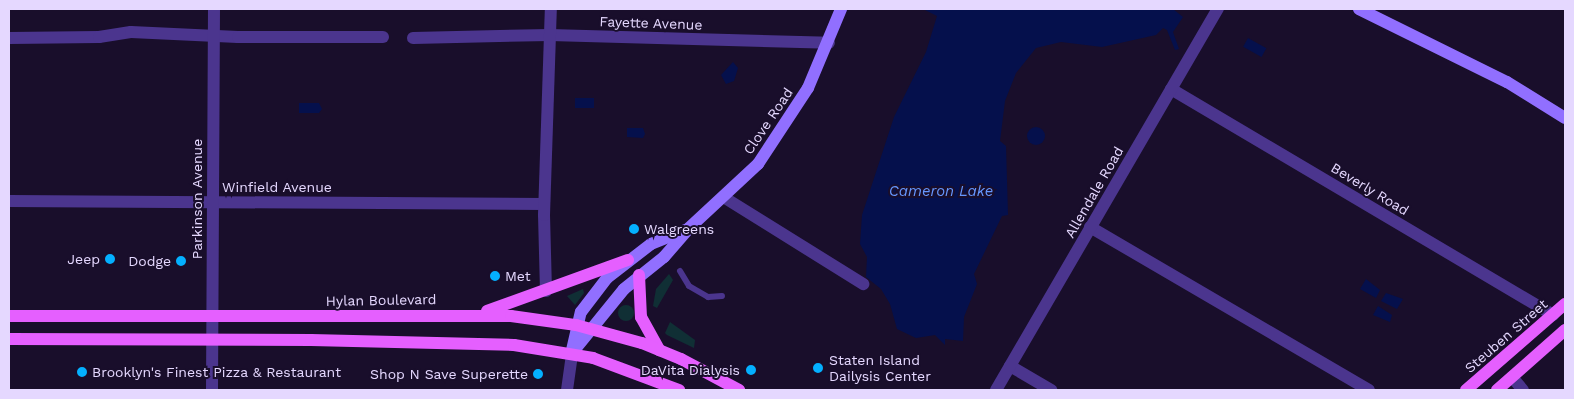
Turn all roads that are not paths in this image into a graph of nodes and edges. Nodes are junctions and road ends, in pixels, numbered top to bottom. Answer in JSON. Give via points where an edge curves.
{"nodes":[{"id":1,"x":214,"y":9,"type":"edge"},
{"id":2,"x":551,"y":9,"type":"edge"},
{"id":3,"x":841,"y":9,"type":"edge"},
{"id":4,"x":1218,"y":9,"type":"edge"},
{"id":5,"x":1359,"y":9,"type":"edge"},
{"id":6,"x":214,"y":35,"type":"junction"},
{"id":7,"x":550,"y":35,"type":"junction"},
{"id":8,"x":383,"y":37,"type":"dead end"},
{"id":9,"x":9,"y":38,"type":"edge"},
{"id":10,"x":413,"y":38,"type":"dead end"},
{"id":11,"x":829,"y":43,"type":"junction"},
{"id":12,"x":1171,"y":90,"type":"junction"},
{"id":13,"x":1565,"y":118,"type":"edge"},
{"id":14,"x":725,"y":198,"type":"junction"},
{"id":15,"x":9,"y":201,"type":"edge"},
{"id":16,"x":212,"y":202,"type":"junction"},
{"id":17,"x":544,"y":204,"type":"junction"},
{"id":18,"x":1090,"y":228,"type":"junction"},
{"id":19,"x":688,"y":229,"type":"junction"},
{"id":20,"x":628,"y":260,"type":"junction"},
{"id":21,"x":680,"y":271,"type":"dead end"},
{"id":22,"x":639,"y":275,"type":"junction"},
{"id":23,"x":863,"y":284,"type":"dead end"},
{"id":24,"x":546,"y":292,"type":"junction"},
{"id":25,"x":722,"y":296,"type":"dead end"},
{"id":26,"x":1565,"y":304,"type":"edge"},
{"id":27,"x":478,"y":314,"type":"junction"},
{"id":28,"x":1553,"y":315,"type":"junction"},
{"id":29,"x":9,"y":316,"type":"edge"},
{"id":30,"x":212,"y":316,"type":"junction"},
{"id":31,"x":576,"y":325,"type":"junction"},
{"id":32,"x":591,"y":328,"type":"junction"},
{"id":33,"x":1565,"y":330,"type":"edge"},
{"id":34,"x":9,"y":339,"type":"edge"},
{"id":35,"x":212,"y":339,"type":"junction"},
{"id":36,"x":659,"y":350,"type":"junction"},
{"id":37,"x":572,"y":353,"type":"junction"},
{"id":38,"x":1010,"y":366,"type":"junction"},
{"id":39,"x":1512,"y":377,"type":"junction"},
{"id":40,"x":212,"y":390,"type":"edge"},
{"id":41,"x":567,"y":390,"type":"edge"},
{"id":42,"x":679,"y":390,"type":"edge"},
{"id":43,"x":739,"y":390,"type":"edge"},
{"id":44,"x":996,"y":390,"type":"edge"},
{"id":45,"x":1051,"y":390,"type":"edge"},
{"id":46,"x":1369,"y":390,"type":"edge"},
{"id":47,"x":1466,"y":390,"type":"edge"},
{"id":48,"x":1497,"y":390,"type":"edge"},
{"id":49,"x":1523,"y":390,"type":"edge"}],
"edges":[{"from":1,"to":6,"type":"street","name":"Parkinson Avenue"},
{"from":2,"to":7,"type":"street"},
{"from":3,"to":11,"type":"street","name":"Clove Road"},
{"from":4,"to":12,"type":"street","name":"Allendale Road"},
{"from":5,"to":13,"type":"street","via":[[1507,82]]},
{"from":6,"to":8,"type":"street"},
{"from":6,"to":9,"type":"street","via":[[131,32],[99,37]]},
{"from":6,"to":16,"type":"street","name":"Parkinson Avenue"},
{"from":7,"to":10,"type":"street","name":"Fayette Avenue"},
{"from":7,"to":11,"type":"street","name":"Fayette Avenue"},
{"from":7,"to":17,"type":"street"},
{"from":11,"to":14,"type":"street","name":"Clove Road","via":[[808,88],[780,135]]},
{"from":12,"to":18,"type":"street","name":"Allendale Road"},
{"from":12,"to":28,"type":"street","name":"Beverly Road"},
{"from":14,"to":19,"type":"street","name":"Clove Road"},
{"from":14,"to":23,"type":"street"},
{"from":15,"to":16,"type":"street","name":"Winfield Avenue"},
{"from":16,"to":17,"type":"street","name":"Winfield Avenue"},
{"from":16,"to":30,"type":"street","name":"Parkinson Avenue"},
{"from":17,"to":24,"type":"street"},
{"from":18,"to":38,"type":"street","name":"Allendale Road"},
{"from":18,"to":46,"type":"street"},
{"from":19,"to":20,"type":"street","name":"Clove Road","via":[[651,244]]},
{"from":19,"to":22,"type":"street","name":"Clove Road","via":[[664,257]]},
{"from":20,"to":24,"type":"main road"},
{"from":20,"to":31,"type":"street","name":"Clove Road","via":[[590,299]]},
{"from":21,"to":25,"type":"lane","via":[[689,286],[708,297]]},
{"from":22,"to":32,"type":"street","name":"Clove Road"},
{"from":22,"to":36,"type":"main road","via":[[641,317]]},
{"from":24,"to":27,"type":"main road"},
{"from":26,"to":28,"type":"main road","name":"Steuben Street"},
{"from":27,"to":30,"type":"main road","name":"Hylan Boulevard"},
{"from":27,"to":31,"type":"main road","name":"Hylan Boulevard"},
{"from":28,"to":47,"type":"main road","name":"Steuben Street"},
{"from":29,"to":30,"type":"main road","name":"Hylan Boulevard"},
{"from":30,"to":35,"type":"street","name":"Parkinson Avenue"},
{"from":31,"to":32,"type":"main road","name":"Hylan Boulevard"},
{"from":31,"to":37,"type":"street"},
{"from":32,"to":36,"type":"main road","name":"Hylan Boulevard"},
{"from":32,"to":37,"type":"street","name":"Clove Road"},
{"from":33,"to":39,"type":"main road"},
{"from":34,"to":35,"type":"main road"},
{"from":35,"to":37,"type":"main road","via":[[479,343]]},
{"from":35,"to":40,"type":"street","name":"Parkinson Avenue"},
{"from":36,"to":43,"type":"main road","name":"Hylan Boulevard"},
{"from":37,"to":41,"type":"street","via":[[567,370]]},
{"from":37,"to":42,"type":"main road","via":[[628,369]]},
{"from":38,"to":44,"type":"street","name":"Allendale Road"},
{"from":38,"to":45,"type":"street"},
{"from":39,"to":48,"type":"main road"},
{"from":39,"to":49,"type":"street"}]}
